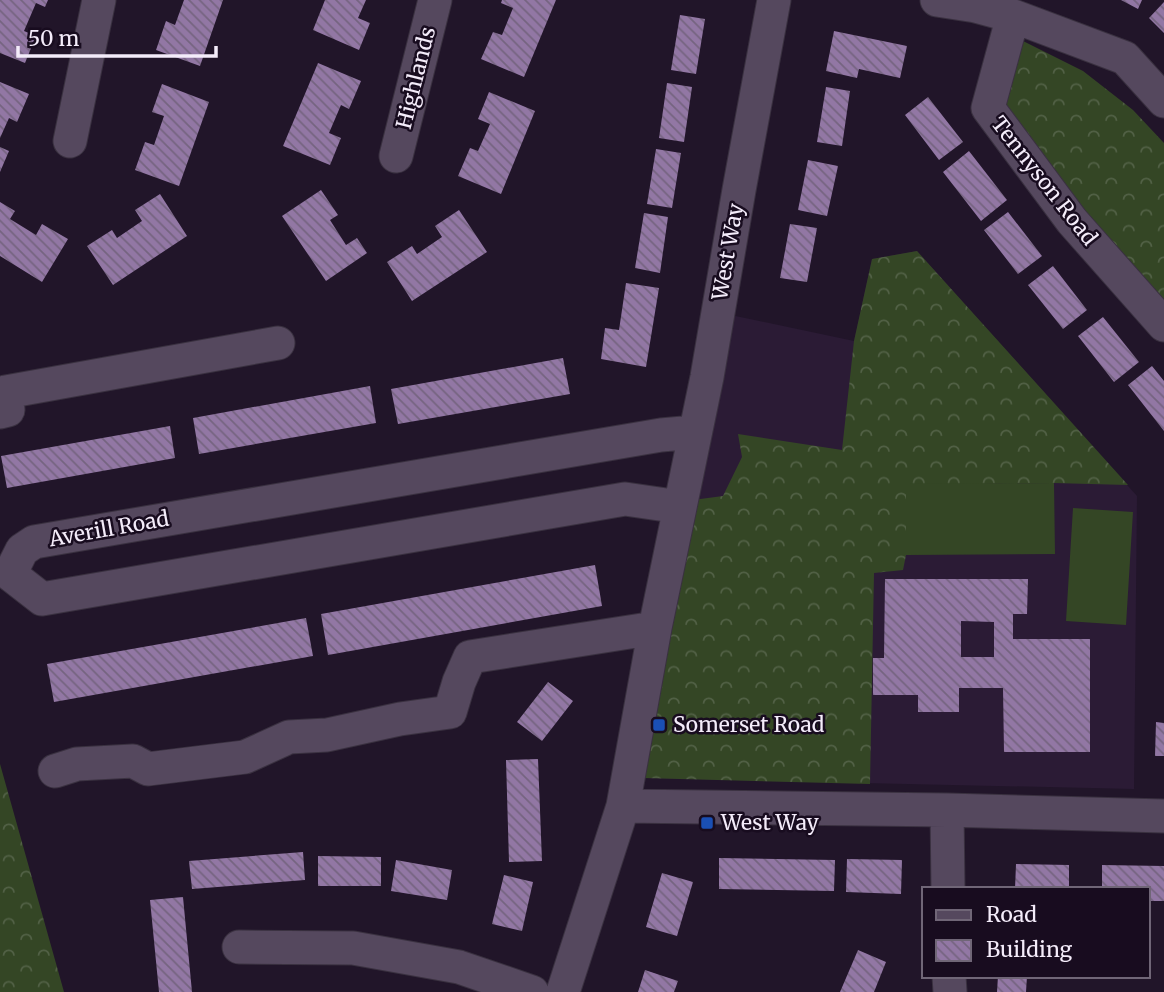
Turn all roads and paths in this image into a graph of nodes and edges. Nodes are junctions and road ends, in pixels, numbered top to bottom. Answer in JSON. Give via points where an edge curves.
{"nodes":[{"id":1,"x":99,"y":0,"type":"edge"},
{"id":2,"x":435,"y":0,"type":"edge"},
{"id":3,"x":774,"y":0,"type":"edge"},
{"id":4,"x":937,"y":0,"type":"edge"},
{"id":5,"x":1013,"y":16,"type":"junction"},
{"id":6,"x":1164,"y":102,"type":"edge"},
{"id":7,"x":70,"y":141,"type":"dead end"},
{"id":8,"x":396,"y":156,"type":"dead end"},
{"id":9,"x":1164,"y":325,"type":"edge"},
{"id":10,"x":278,"y":343,"type":"dead end"},
{"id":11,"x":0,"y":412,"type":"edge"},
{"id":12,"x":695,"y":432,"type":"junction"},
{"id":13,"x":680,"y":508,"type":"junction"},
{"id":14,"x":8,"y":559,"type":"edge"},
{"id":15,"x":655,"y":628,"type":"junction"},
{"id":16,"x":55,"y":771,"type":"dead end"},
{"id":17,"x":623,"y":806,"type":"junction"},
{"id":18,"x":947,"y":810,"type":"junction"},
{"id":19,"x":1164,"y":816,"type":"edge"},
{"id":20,"x":948,"y":887,"type":"edge"},
{"id":21,"x":239,"y":947,"type":"dead end"},
{"id":22,"x":532,"y":992,"type":"edge"},
{"id":23,"x":563,"y":992,"type":"edge"}],
"edges":[{"from":1,"to":7,"type":"street"},
{"from":2,"to":8,"type":"street","name":"Highlands"},
{"from":3,"to":12,"type":"street","name":"West Way"},
{"from":4,"to":5,"type":"street"},
{"from":5,"to":6,"type":"street","via":[[1125,58]]},
{"from":5,"to":9,"type":"street","name":"Tennyson Road","via":[[988,108],[1072,221]]},
{"from":10,"to":11,"type":"street","via":[[6,392],[8,411]]},
{"from":12,"to":13,"type":"street","name":"West Way"},
{"from":12,"to":14,"type":"street","name":"Averill Road","via":[[33,542]]},
{"from":13,"to":14,"type":"street","name":"Averill Road","via":[[625,499],[42,600]]},
{"from":13,"to":15,"type":"street","name":"West Way"},
{"from":15,"to":16,"type":"street","via":[[470,657],[450,712],[289,737],[245,757],[148,769],[133,761],[77,764]]},
{"from":15,"to":17,"type":"street","name":"West Way"},
{"from":17,"to":18,"type":"street"},
{"from":17,"to":23,"type":"street","name":"West Way"},
{"from":18,"to":19,"type":"street"},
{"from":18,"to":20,"type":"street"},
{"from":21,"to":22,"type":"street","via":[[353,948],[459,967]]}]}
